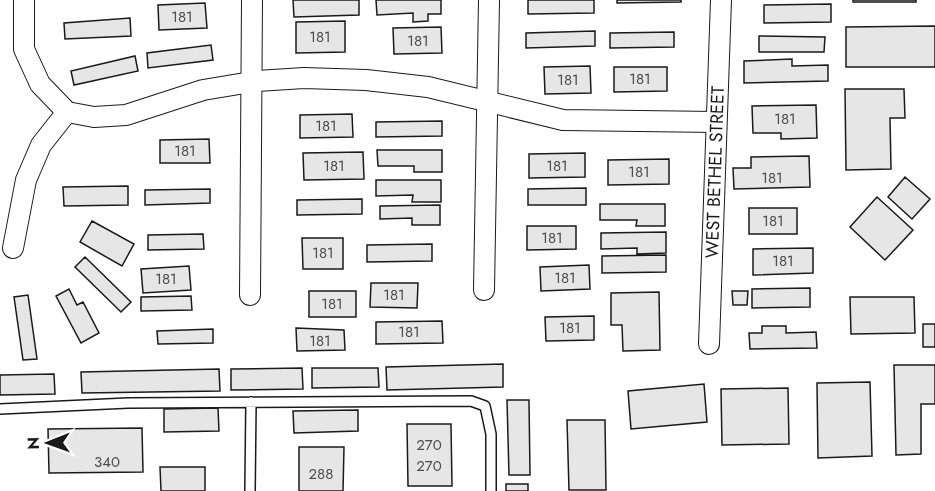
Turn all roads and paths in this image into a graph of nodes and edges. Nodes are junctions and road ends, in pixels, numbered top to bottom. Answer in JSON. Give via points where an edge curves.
{"nodes":[{"id":1,"x":24,"y":0,"type":"edge"},
{"id":2,"x":252,"y":0,"type":"edge"},
{"id":3,"x":489,"y":0,"type":"edge"},
{"id":4,"x":721,"y":0,"type":"edge"},
{"id":5,"x":252,"y":82,"type":"junction"},
{"id":6,"x":487,"y":102,"type":"junction"},
{"id":7,"x":67,"y":112,"type":"junction"},
{"id":8,"x":716,"y":122,"type":"junction"},
{"id":9,"x":13,"y":248,"type":"dead end"},
{"id":10,"x":484,"y":290,"type":"dead end"},
{"id":11,"x":250,"y":295,"type":"dead end"},
{"id":12,"x":708,"y":344,"type":"dead end"},
{"id":13,"x":251,"y":402,"type":"junction"},
{"id":14,"x":0,"y":409,"type":"edge"},
{"id":15,"x":250,"y":491,"type":"edge"},
{"id":16,"x":491,"y":491,"type":"edge"}],
"edges":[{"from":1,"to":7,"type":"street","via":[[24,49],[40,84]]},
{"from":2,"to":5,"type":"street"},
{"from":3,"to":6,"type":"street"},
{"from":4,"to":8,"type":"street","name":"WEST BETHEL STREET"},
{"from":5,"to":6,"type":"street","via":[[304,78],[366,81],[428,87]]},
{"from":5,"to":7,"type":"street","via":[[203,90],[126,115],[94,117]]},
{"from":5,"to":11,"type":"street"},
{"from":6,"to":8,"type":"street","via":[[563,120]]},
{"from":6,"to":10,"type":"street"},
{"from":7,"to":9,"type":"street","via":[[41,145],[26,180]]},
{"from":8,"to":12,"type":"street","name":"WEST BETHEL STREET"},
{"from":13,"to":14,"type":"lane"},
{"from":13,"to":15,"type":"lane"},
{"from":13,"to":16,"type":"lane","via":[[471,401],[484,406],[491,434]]}]}
